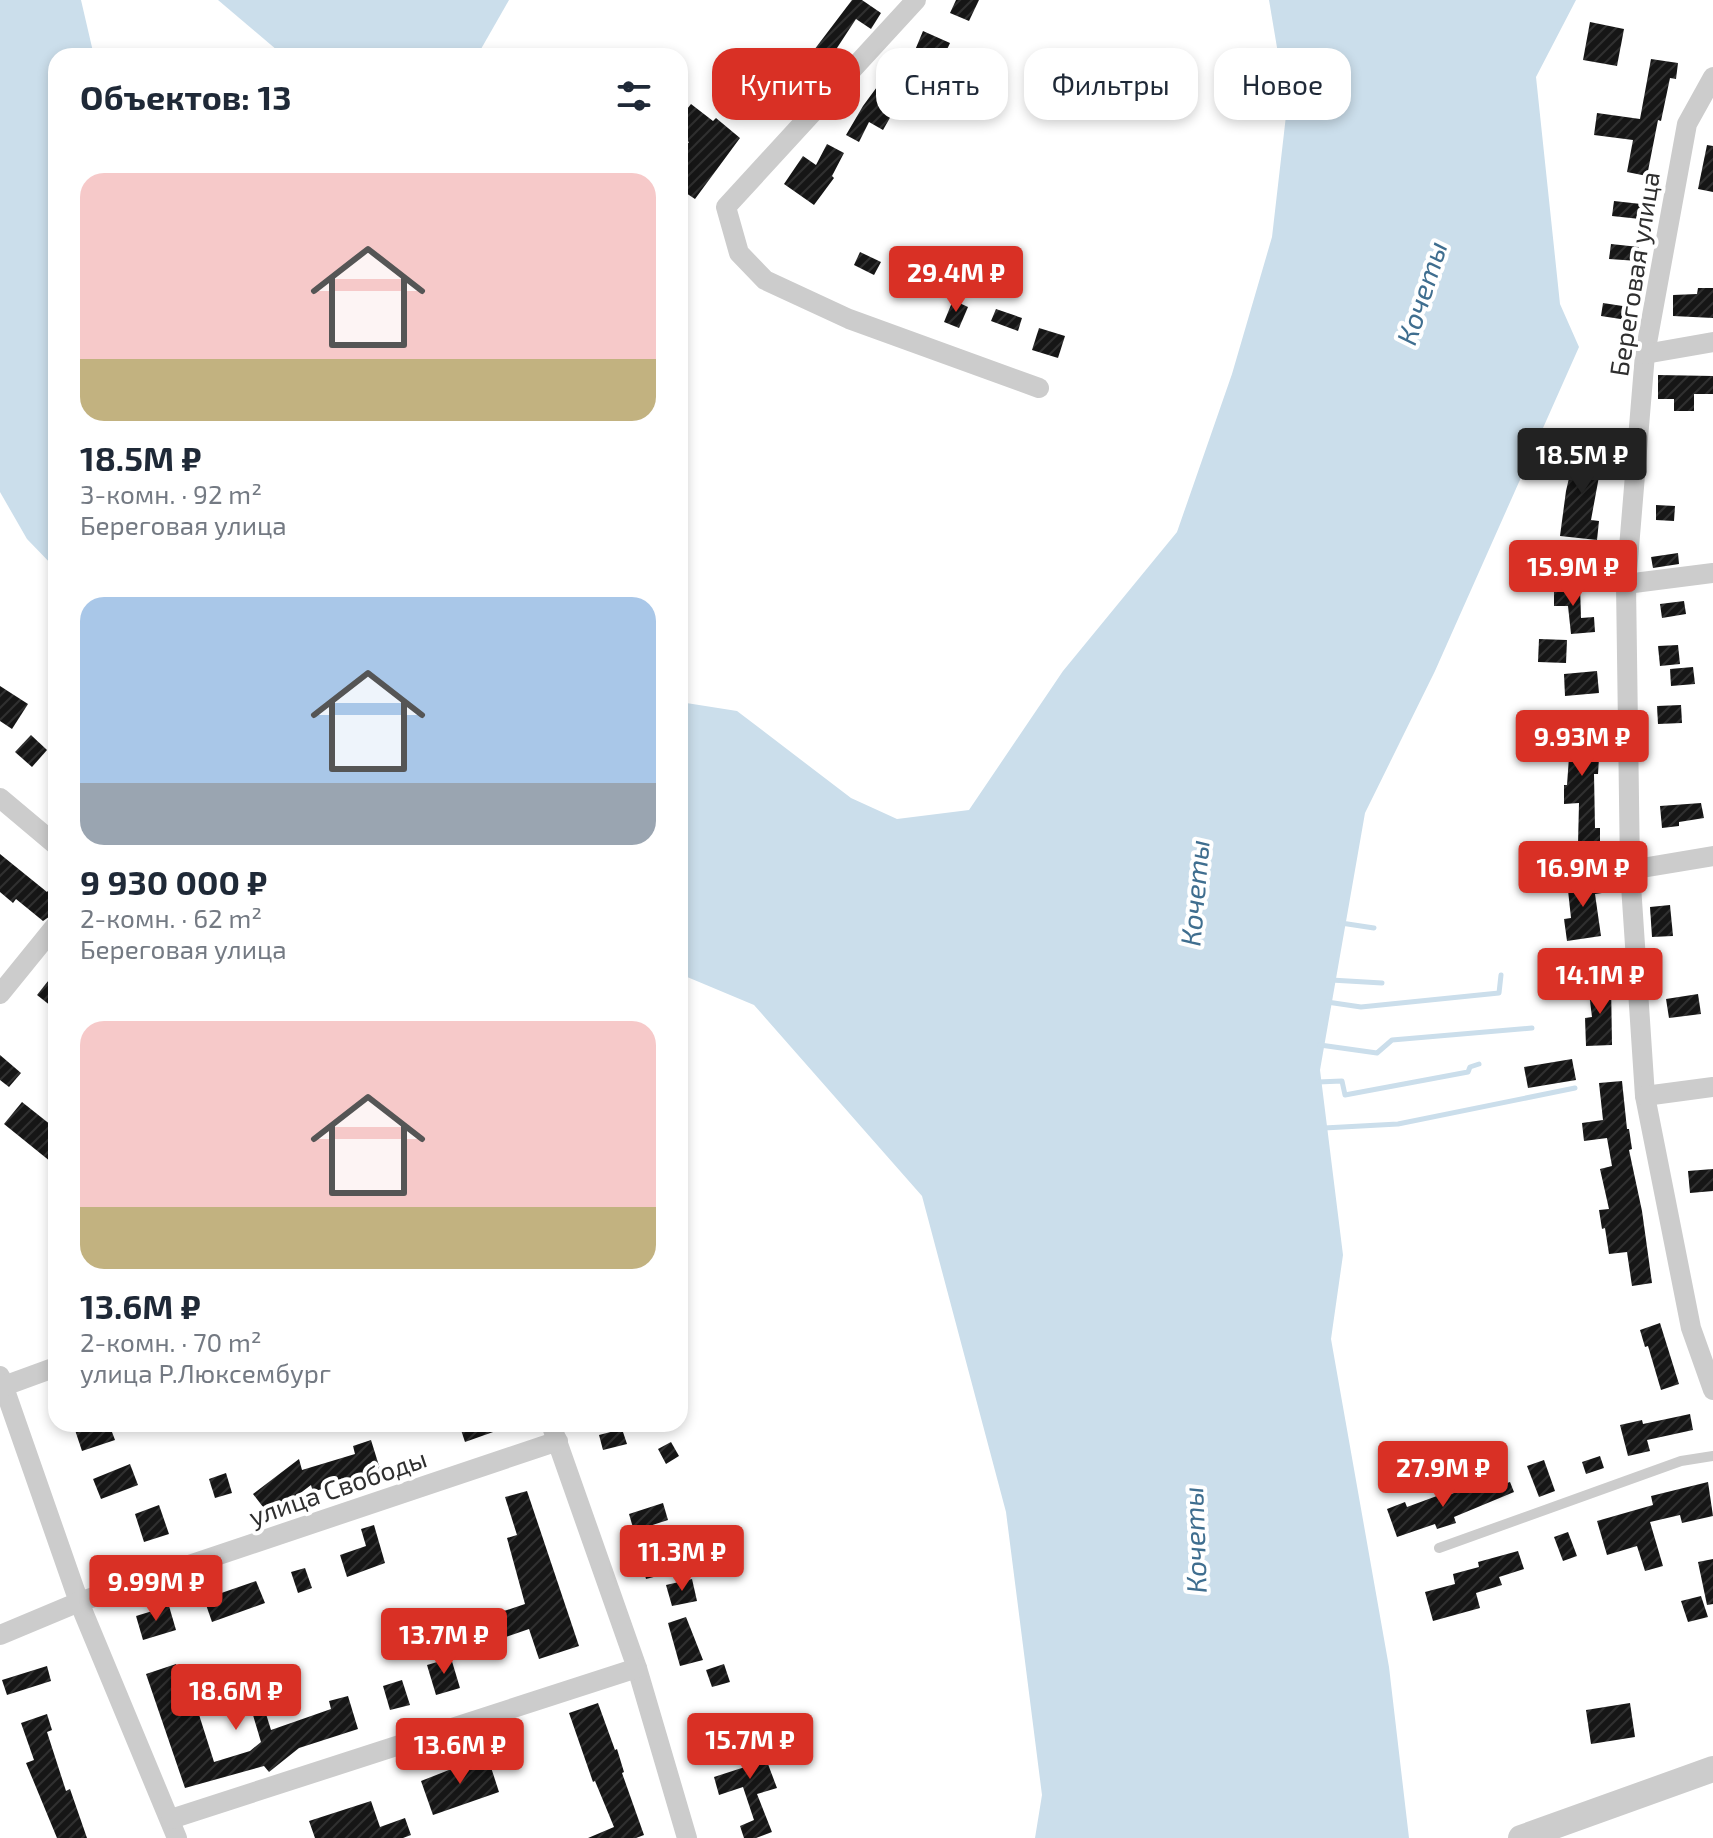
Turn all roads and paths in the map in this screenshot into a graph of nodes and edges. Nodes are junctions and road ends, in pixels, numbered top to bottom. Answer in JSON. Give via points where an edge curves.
{"nodes":[{"id":1,"x":916,"y":0,"type":"edge"},
{"id":2,"x":1713,"y":77,"type":"edge"},
{"id":3,"x":1713,"y":342,"type":"edge"},
{"id":4,"x":1645,"y":354,"type":"junction"},
{"id":5,"x":1039,"y":388,"type":"dead end"},
{"id":6,"x":1713,"y":573,"type":"edge"},
{"id":7,"x":1626,"y":584,"type":"junction"},
{"id":8,"x":0,"y":798,"type":"edge"},
{"id":9,"x":48,"y":838,"type":"edge"},
{"id":10,"x":1713,"y":856,"type":"edge"},
{"id":11,"x":1630,"y":870,"type":"junction"},
{"id":12,"x":48,"y":935,"type":"edge"},
{"id":13,"x":0,"y":994,"type":"edge"},
{"id":14,"x":1713,"y":1087,"type":"edge"},
{"id":15,"x":1645,"y":1096,"type":"junction"},
{"id":16,"x":1713,"y":1325,"type":"edge"},
{"id":17,"x":1691,"y":1328,"type":"junction"},
{"id":18,"x":48,"y":1369,"type":"edge"},
{"id":19,"x":2,"y":1381,"type":"edge"},
{"id":20,"x":1713,"y":1390,"type":"edge"},
{"id":21,"x":555,"y":1432,"type":"edge"},
{"id":22,"x":1713,"y":1456,"type":"edge"},
{"id":23,"x":1439,"y":1548,"type":"dead end"},
{"id":24,"x":79,"y":1602,"type":"junction"},
{"id":25,"x":0,"y":1635,"type":"edge"},
{"id":26,"x":637,"y":1668,"type":"junction"},
{"id":27,"x":1713,"y":1769,"type":"edge"},
{"id":28,"x":174,"y":1829,"type":"edge"},
{"id":29,"x":687,"y":1838,"type":"edge"},
{"id":30,"x":1521,"y":1838,"type":"edge"}],
"edges":[{"from":1,"to":5,"type":"street","via":[[726,207],[739,253],[765,280],[849,319]]},
{"from":2,"to":4,"type":"street","name":"Береговая улица","via":[[1687,124]]},
{"from":3,"to":4,"type":"street"},
{"from":4,"to":7,"type":"street","name":"Береговая улица"},
{"from":6,"to":7,"type":"street"},
{"from":7,"to":11,"type":"street","name":"Береговая улица"},
{"from":8,"to":9,"type":"street"},
{"from":10,"to":11,"type":"street"},
{"from":11,"to":15,"type":"street","name":"Береговая улица"},
{"from":12,"to":13,"type":"street"},
{"from":14,"to":15,"type":"street"},
{"from":15,"to":17,"type":"street","name":"Береговая улица"},
{"from":16,"to":17,"type":"street"},
{"from":17,"to":20,"type":"street","name":"Береговая улица"},
{"from":18,"to":19,"type":"street"},
{"from":19,"to":24,"type":"street"},
{"from":21,"to":24,"type":"street","name":"улица Свободы"},
{"from":21,"to":26,"type":"street"},
{"from":22,"to":23,"type":"lane","via":[[1681,1461]]},
{"from":24,"to":25,"type":"street","name":"улица Свободы"},
{"from":24,"to":28,"type":"street"},
{"from":26,"to":28,"type":"street"},
{"from":26,"to":29,"type":"street"},
{"from":27,"to":30,"type":"street"}]}
